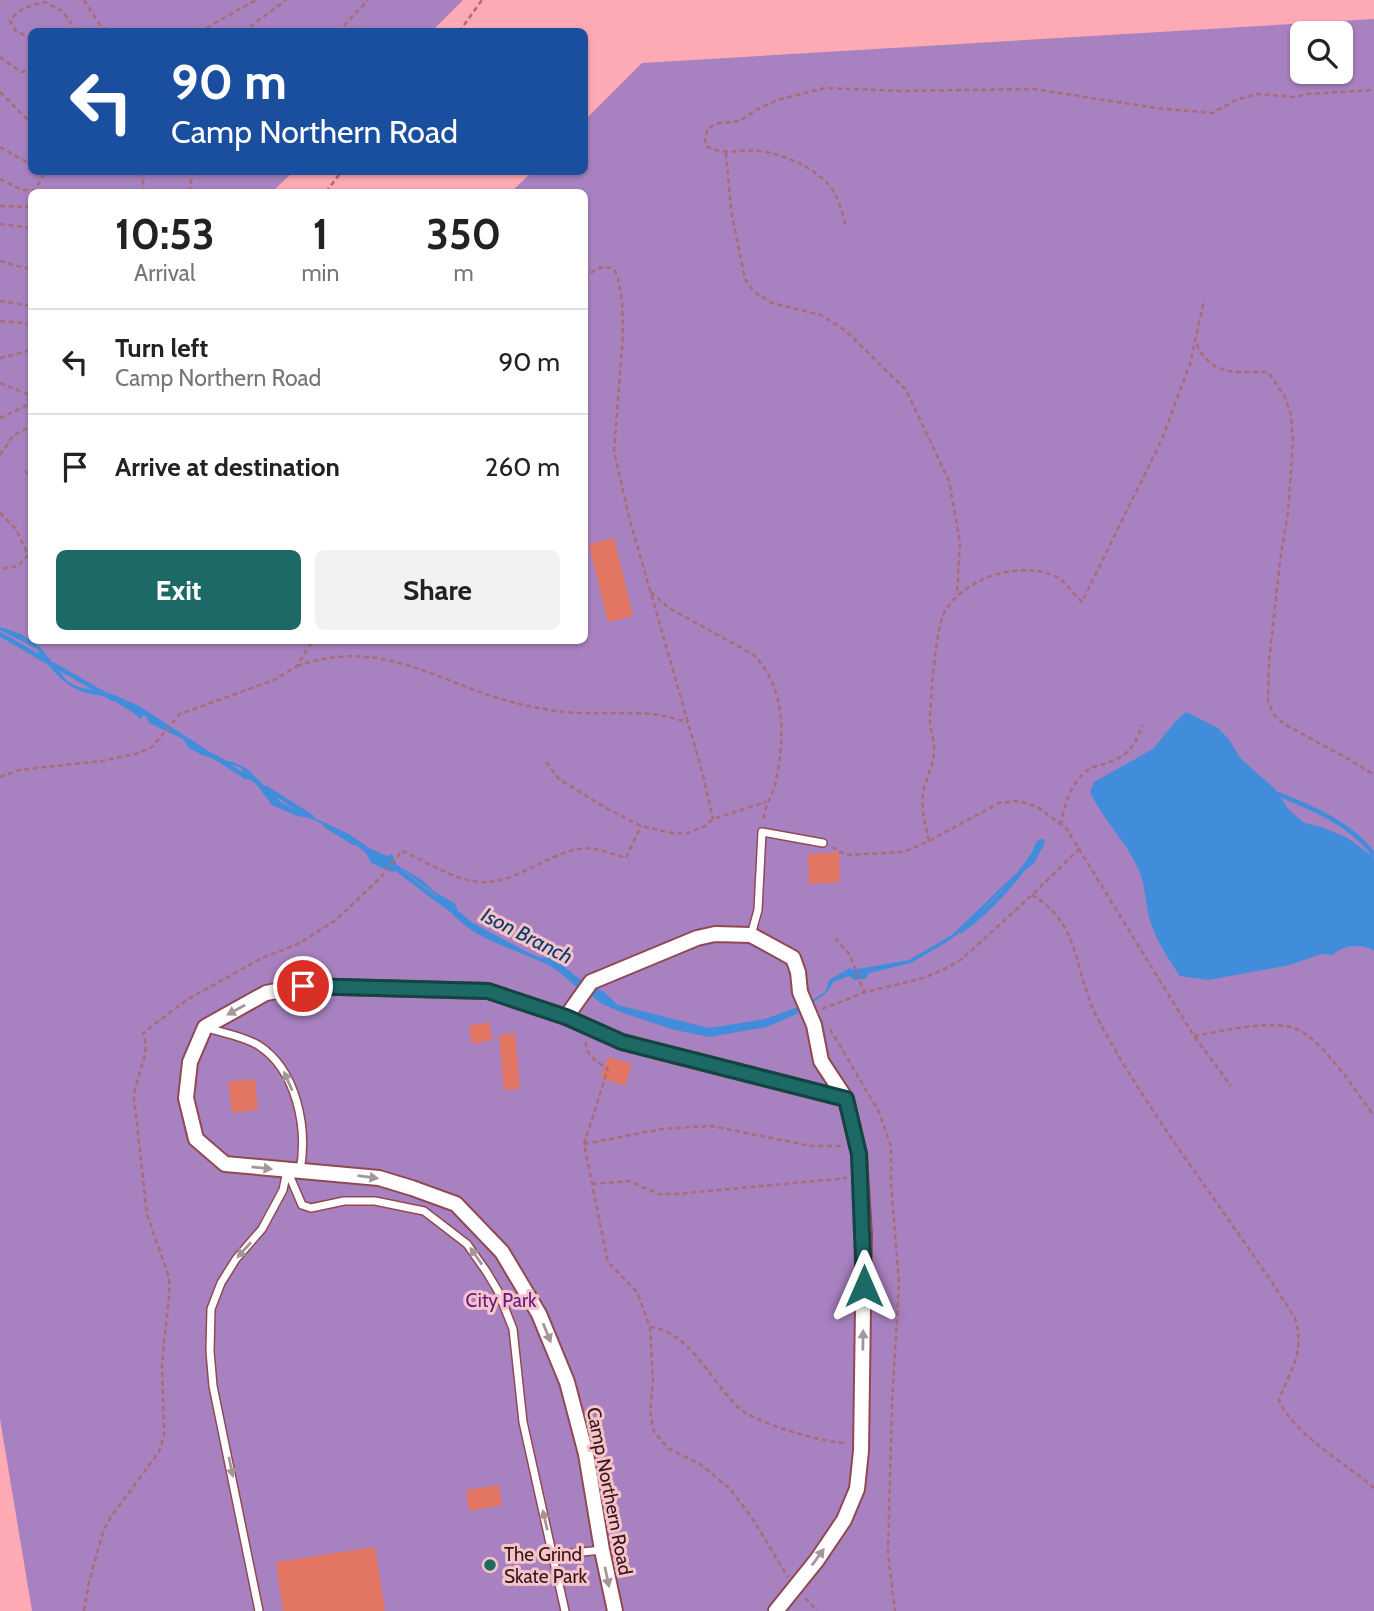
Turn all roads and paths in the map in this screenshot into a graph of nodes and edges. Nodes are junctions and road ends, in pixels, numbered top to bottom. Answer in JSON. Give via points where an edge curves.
{"nodes":[{"id":1,"x":84,"y":0,"type":"edge"},
{"id":2,"x":256,"y":0,"type":"edge"},
{"id":3,"x":286,"y":0,"type":"edge"},
{"id":4,"x":368,"y":0,"type":"edge"},
{"id":5,"x":482,"y":0,"type":"edge"},
{"id":6,"x":75,"y":28,"type":"edge"},
{"id":7,"x":105,"y":28,"type":"edge"},
{"id":8,"x":206,"y":28,"type":"edge"},
{"id":9,"x":248,"y":28,"type":"edge"},
{"id":10,"x":342,"y":28,"type":"edge"},
{"id":11,"x":462,"y":28,"type":"edge"},
{"id":12,"x":28,"y":37,"type":"edge"},
{"id":13,"x":0,"y":57,"type":"edge"},
{"id":14,"x":28,"y":71,"type":"edge"},
{"id":15,"x":1374,"y":90,"type":"edge"},
{"id":16,"x":0,"y":92,"type":"edge"},
{"id":17,"x":28,"y":120,"type":"edge"},
{"id":18,"x":0,"y":147,"type":"edge"},
{"id":19,"x":726,"y":153,"type":"junction"},
{"id":20,"x":28,"y":163,"type":"edge"},
{"id":21,"x":0,"y":179,"type":"edge"},
{"id":22,"x":28,"y":190,"type":"edge"},
{"id":23,"x":0,"y":206,"type":"edge"},
{"id":24,"x":28,"y":206,"type":"edge"},
{"id":25,"x":845,"y":223,"type":"dead end"},
{"id":26,"x":0,"y":225,"type":"edge"},
{"id":27,"x":28,"y":228,"type":"edge"},
{"id":28,"x":0,"y":261,"type":"edge"},
{"id":29,"x":28,"y":269,"type":"edge"},
{"id":30,"x":588,"y":275,"type":"edge"},
{"id":31,"x":1204,"y":300,"type":"dead end"},
{"id":32,"x":0,"y":301,"type":"edge"},
{"id":33,"x":28,"y":305,"type":"edge"},
{"id":34,"x":0,"y":321,"type":"edge"},
{"id":35,"x":28,"y":324,"type":"edge"},
{"id":36,"x":1196,"y":342,"type":"junction"},
{"id":37,"x":28,"y":351,"type":"edge"},
{"id":38,"x":0,"y":358,"type":"edge"},
{"id":39,"x":0,"y":383,"type":"edge"},
{"id":40,"x":28,"y":397,"type":"edge"},
{"id":41,"x":28,"y":405,"type":"edge"},
{"id":42,"x":0,"y":418,"type":"edge"},
{"id":43,"x":28,"y":428,"type":"edge"},
{"id":44,"x":0,"y":455,"type":"edge"},
{"id":45,"x":0,"y":513,"type":"edge"},
{"id":46,"x":0,"y":569,"type":"edge"},
{"id":47,"x":650,"y":591,"type":"junction"},
{"id":48,"x":957,"y":595,"type":"junction"},
{"id":49,"x":311,"y":644,"type":"edge"},
{"id":50,"x":297,"y":666,"type":"junction"},
{"id":51,"x":688,"y":722,"type":"junction"},
{"id":52,"x":1142,"y":725,"type":"dead end"},
{"id":53,"x":546,"y":762,"type":"dead end"},
{"id":54,"x":1374,"y":775,"type":"edge"},
{"id":55,"x":0,"y":777,"type":"edge"},
{"id":56,"x":768,"y":802,"type":"junction"},
{"id":57,"x":713,"y":819,"type":"junction"},
{"id":58,"x":1061,"y":825,"type":"junction"},
{"id":59,"x":641,"y":826,"type":"junction"},
{"id":60,"x":762,"y":832,"type":"junction"},
{"id":61,"x":929,"y":841,"type":"junction"},
{"id":62,"x":822,"y":842,"type":"joint"},
{"id":63,"x":1080,"y":848,"type":"junction"},
{"id":64,"x":1032,"y":895,"type":"junction"},
{"id":65,"x":751,"y":935,"type":"junction"},
{"id":66,"x":835,"y":938,"type":"dead end"},
{"id":67,"x":864,"y":992,"type":"junction"},
{"id":68,"x":566,"y":1017,"type":"junction"},
{"id":69,"x":823,"y":1017,"type":"dead end"},
{"id":70,"x":828,"y":1025,"type":"dead end"},
{"id":71,"x":205,"y":1027,"type":"junction"},
{"id":72,"x":589,"y":1027,"type":"junction"},
{"id":73,"x":1195,"y":1036,"type":"junction"},
{"id":74,"x":1231,"y":1086,"type":"dead end"},
{"id":75,"x":846,"y":1099,"type":"junction"},
{"id":76,"x":1374,"y":1116,"type":"edge"},
{"id":77,"x":584,"y":1144,"type":"junction"},
{"id":78,"x":858,"y":1147,"type":"junction"},
{"id":79,"x":293,"y":1171,"type":"junction"},
{"id":80,"x":860,"y":1178,"type":"junction"},
{"id":81,"x":592,"y":1184,"type":"junction"},
{"id":82,"x":650,"y":1327,"type":"junction"},
{"id":83,"x":861,"y":1442,"type":"junction"},
{"id":84,"x":1374,"y":1488,"type":"edge"},
{"id":85,"x":602,"y":1550,"type":"junction"},
{"id":86,"x":553,"y":1555,"type":"junction"},
{"id":87,"x":795,"y":1588,"type":"junction"},
{"id":88,"x":84,"y":1611,"type":"edge"},
{"id":89,"x":259,"y":1611,"type":"edge"},
{"id":90,"x":565,"y":1611,"type":"edge"},
{"id":91,"x":615,"y":1611,"type":"edge"},
{"id":92,"x":776,"y":1611,"type":"edge"},
{"id":93,"x":817,"y":1611,"type":"edge"},
{"id":94,"x":895,"y":1611,"type":"edge"}],
"edges":[{"from":1,"to":7,"type":"path"},
{"from":2,"to":8,"type":"path"},
{"from":3,"to":9,"type":"path"},
{"from":4,"to":10,"type":"path"},
{"from":5,"to":11,"type":"path"},
{"from":6,"to":12,"type":"path","via":[[62,11],[45,2],[31,5],[10,21]]},
{"from":13,"to":14,"type":"path","via":[[21,72]]},
{"from":15,"to":19,"type":"path","via":[[1295,97],[1257,94],[1212,113],[1034,89],[825,88],[777,100],[740,121],[708,128],[706,145]]},
{"from":16,"to":17,"type":"path"},
{"from":18,"to":20,"type":"path"},
{"from":19,"to":25,"type":"path","via":[[757,151],[803,166],[828,184]]},
{"from":19,"to":48,"type":"path","via":[[731,211],[745,279],[753,292],[772,303],[821,315],[846,331],[906,390],[949,481],[960,542]]},
{"from":21,"to":22,"type":"path"},
{"from":23,"to":24,"type":"path"},
{"from":26,"to":27,"type":"path"},
{"from":28,"to":29,"type":"path"},
{"from":30,"to":47,"type":"path","via":[[606,266],[614,269],[618,278],[623,335],[614,451]]},
{"from":31,"to":36,"type":"path"},
{"from":32,"to":33,"type":"path"},
{"from":34,"to":35,"type":"path"},
{"from":36,"to":48,"type":"path","via":[[1162,439],[1082,602],[1057,577],[1023,570],[1001,572]]},
{"from":36,"to":54,"type":"path","via":[[1216,368],[1268,372],[1291,415],[1292,476],[1279,561],[1268,701],[1284,724]]},
{"from":37,"to":38,"type":"path"},
{"from":39,"to":40,"type":"path"},
{"from":41,"to":42,"type":"path"},
{"from":43,"to":44,"type":"path","via":[[14,435]]},
{"from":45,"to":46,"type":"path","via":[[16,529],[28,555],[18,566]]},
{"from":47,"to":51,"type":"path"},
{"from":47,"to":56,"type":"path","via":[[669,608],[754,655],[764,666],[778,699],[782,730]]},
{"from":48,"to":61,"type":"path","via":[[943,617],[936,655],[930,722],[934,750],[922,815]]},
{"from":49,"to":50,"type":"path"},
{"from":50,"to":51,"type":"path","via":[[342,655],[379,657],[514,703],[591,715],[652,714]]},
{"from":50,"to":55,"type":"path","via":[[274,680],[180,714],[152,747],[136,754],[19,770]]},
{"from":51,"to":57,"type":"path"},
{"from":52,"to":58,"type":"path","via":[[1130,751],[1090,769],[1073,787]]},
{"from":53,"to":59,"type":"path","via":[[559,779]]},
{"from":56,"to":57,"type":"path"},
{"from":56,"to":60,"type":"path"},
{"from":57,"to":59,"type":"path","via":[[688,833]]},
{"from":58,"to":61,"type":"path","via":[[1036,807],[999,803]]},
{"from":58,"to":63,"type":"path"},
{"from":59,"to":88,"type":"path","via":[[626,858],[578,849],[510,878],[486,882],[465,879],[402,851],[336,920],[188,999],[143,1033],[146,1047],[134,1097],[147,1215],[170,1285],[162,1363],[164,1436],[159,1452],[103,1532]]},
{"from":60,"to":62,"type":"lane"},
{"from":60,"to":65,"type":"lane","via":[[758,910]]},
{"from":61,"to":62,"type":"path","via":[[904,852],[846,855]]},
{"from":63,"to":64,"type":"path"},
{"from":63,"to":73,"type":"path"},
{"from":64,"to":67,"type":"path","via":[[943,970]]},
{"from":64,"to":84,"type":"path","via":[[1048,905],[1067,929],[1088,999],[1105,1032],[1295,1318],[1300,1336],[1296,1362],[1279,1400],[1283,1410],[1329,1455]]},
{"from":65,"to":68,"type":"street","via":[[696,938],[591,982]]},
{"from":65,"to":75,"type":"street","via":[[793,958],[821,1061]]},
{"from":66,"to":67,"type":"path","via":[[849,955]]},
{"from":67,"to":69,"type":"path","via":[[819,1010]]},
{"from":68,"to":71,"type":"street","one_way":true,"via":[[488,991],[303,986],[266,993]]},
{"from":68,"to":72,"type":"street"},
{"from":70,"to":94,"type":"path","via":[[879,1112],[891,1147],[899,1283],[888,1553]]},
{"from":79,"to":71,"type":"lane","one_way":true,"via":[[304,1150],[292,1087],[280,1063],[257,1044]]},
{"from":71,"to":79,"type":"street","name":"Camp Northern Road","one_way":true,"via":[[190,1062],[186,1098],[196,1139],[225,1164]]},
{"from":72,"to":75,"type":"street","via":[[622,1042]]},
{"from":72,"to":77,"type":"path","via":[[586,1047],[592,1059],[608,1069]]},
{"from":73,"to":74,"type":"path"},
{"from":73,"to":76,"type":"path","via":[[1292,1027],[1329,1055]]},
{"from":75,"to":78,"type":"street"},
{"from":77,"to":78,"type":"path","via":[[662,1129],[711,1126],[811,1146]]},
{"from":77,"to":81,"type":"path"},
{"from":78,"to":80,"type":"street"},
{"from":79,"to":85,"type":"street","name":"Camp Northern Road","one_way":true,"via":[[379,1178],[456,1204],[502,1252],[539,1314],[567,1382],[586,1454]]},
{"from":86,"to":79,"type":"lane","one_way":true,"via":[[523,1422],[513,1329],[486,1271],[467,1244],[424,1211],[375,1201],[302,1205]]},
{"from":79,"to":89,"type":"lane","one_way":true,"via":[[262,1229],[220,1283],[211,1309],[214,1386]]},
{"from":80,"to":81,"type":"path","via":[[676,1194],[658,1194],[629,1181]]},
{"from":83,"to":80,"type":"street","one_way":true,"via":[[864,1235]]},
{"from":81,"to":82,"type":"path","via":[[607,1258],[637,1292]]},
{"from":82,"to":83,"type":"path","via":[[660,1328],[687,1348],[742,1411],[832,1443]]},
{"from":82,"to":87,"type":"path","via":[[654,1432],[669,1449],[700,1464],[730,1489]]},
{"from":87,"to":83,"type":"street","one_way":true,"via":[[844,1520],[857,1489]]},
{"from":85,"to":86,"type":"lane"},
{"from":85,"to":91,"type":"street","name":"Camp Northern Road","one_way":true},
{"from":86,"to":90,"type":"lane"},
{"from":87,"to":92,"type":"street"},
{"from":87,"to":93,"type":"path"}]}
